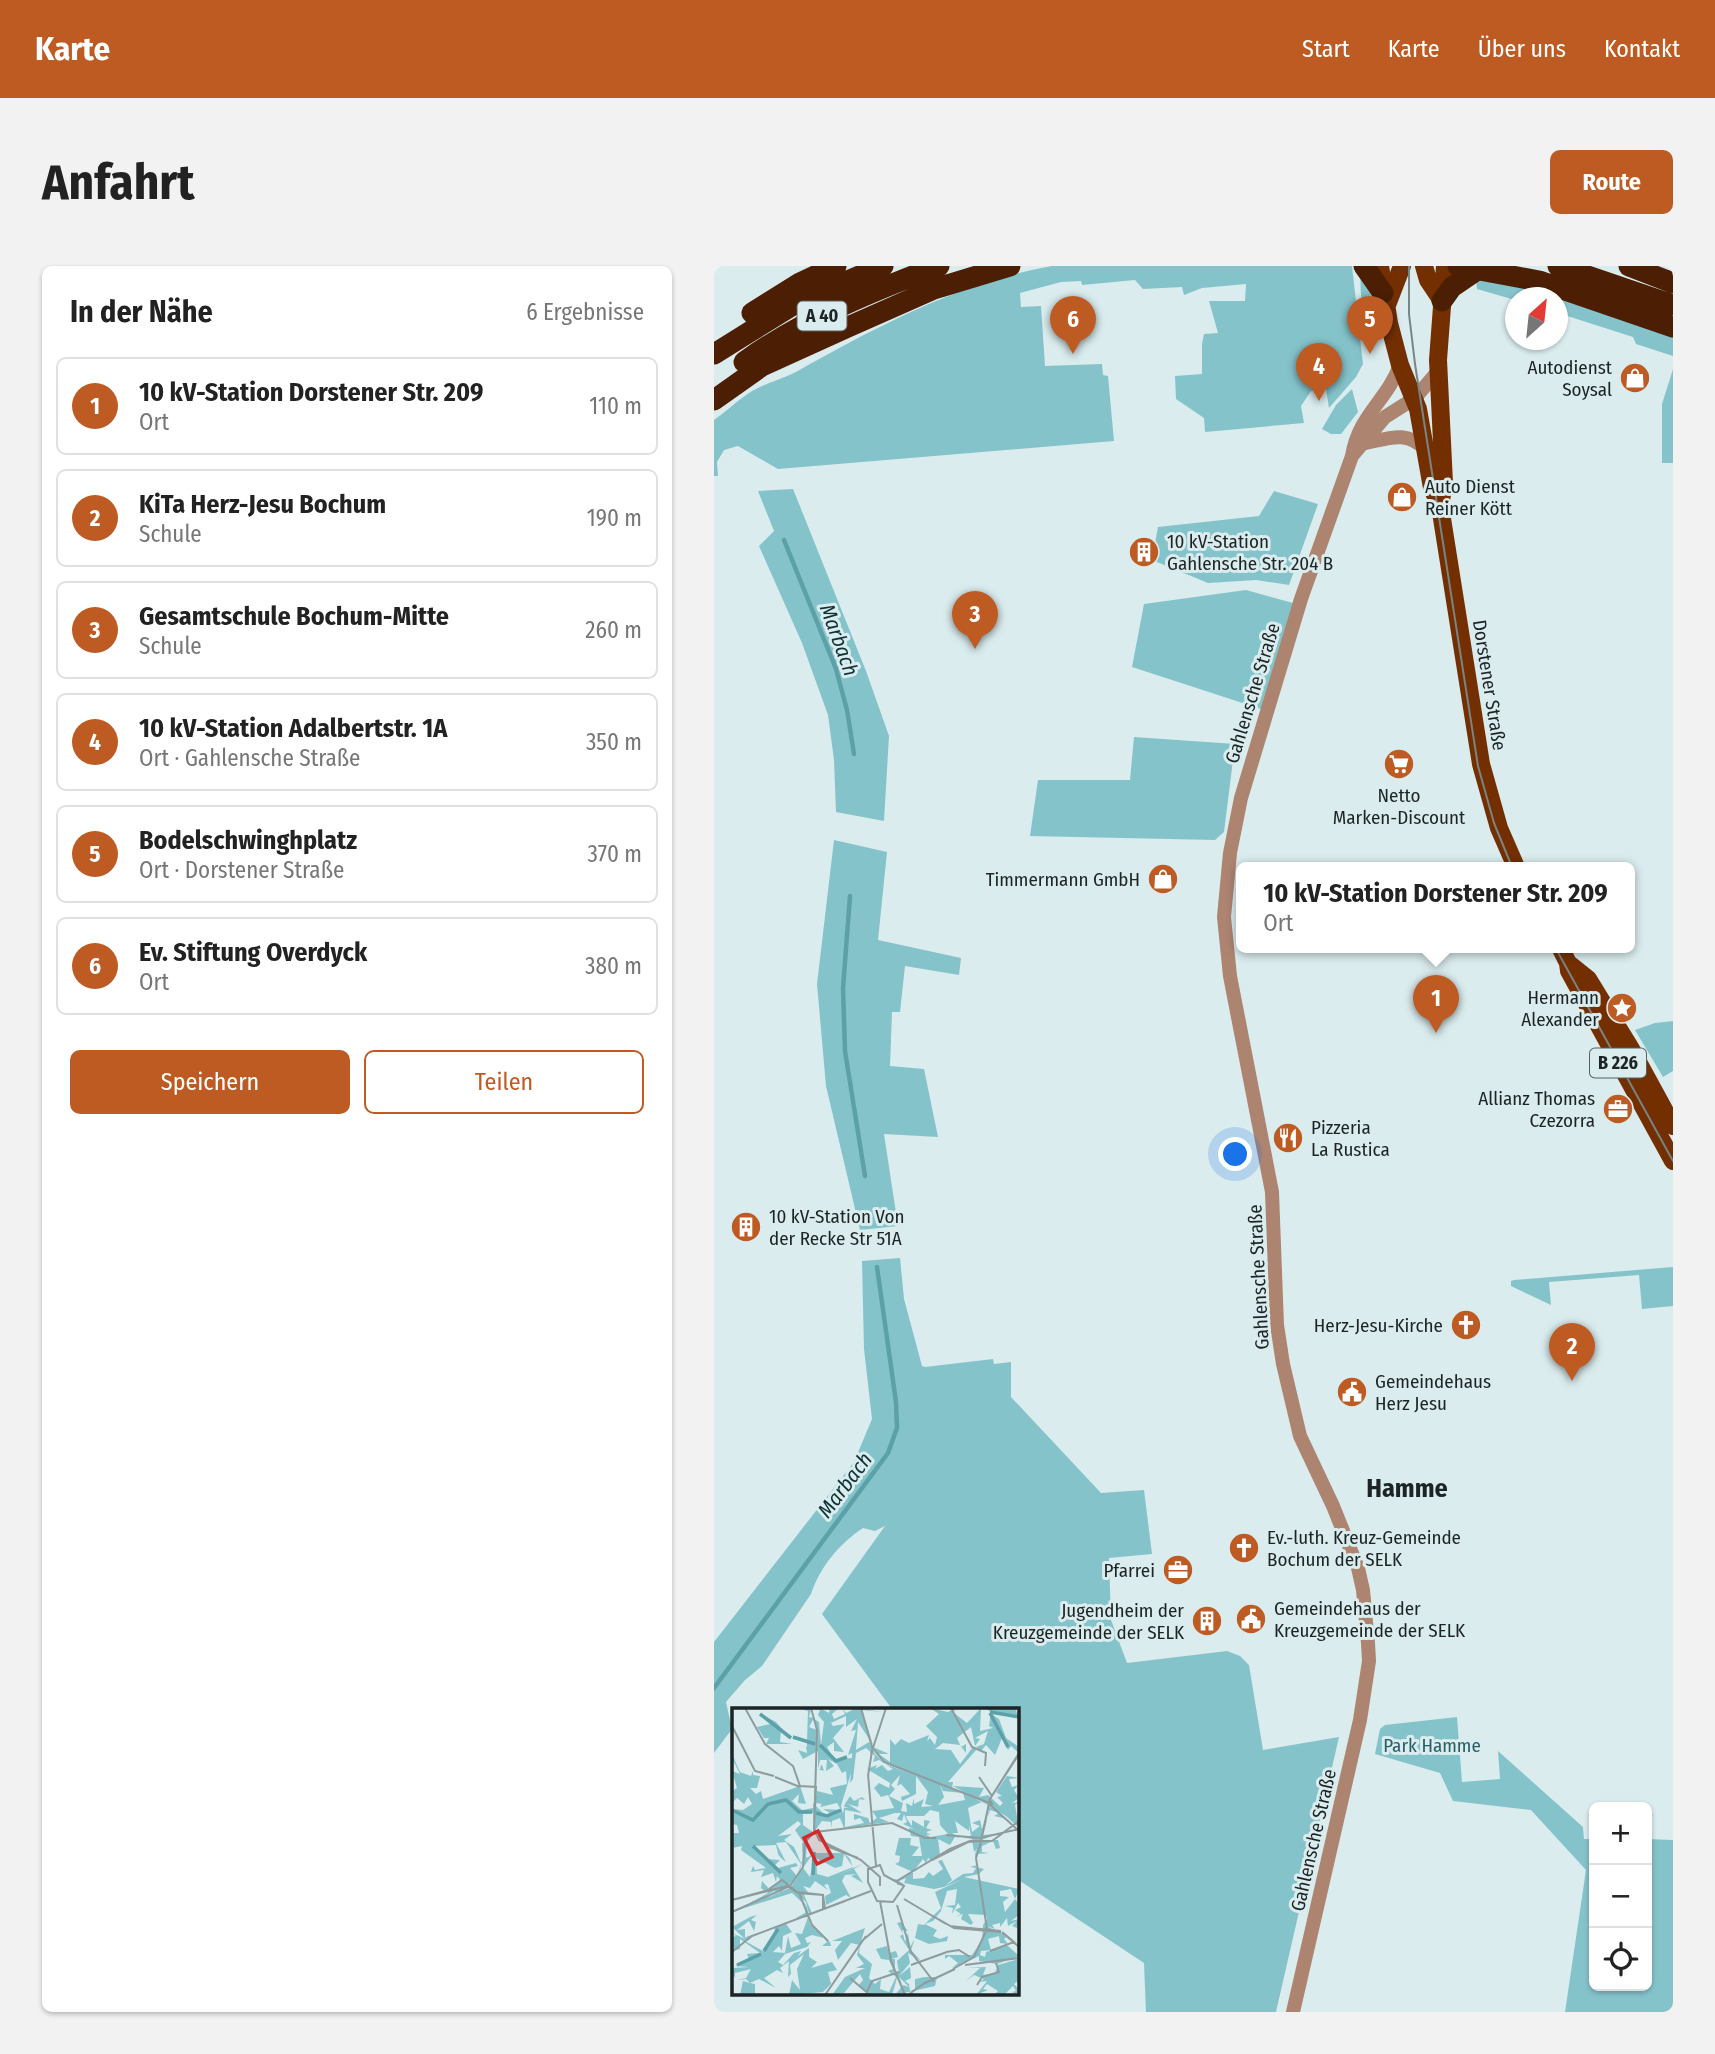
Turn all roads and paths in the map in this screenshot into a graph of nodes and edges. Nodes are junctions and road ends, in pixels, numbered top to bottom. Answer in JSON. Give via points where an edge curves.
{"nodes":[{"id":1,"x":836,"y":266,"type":"edge"},
{"id":2,"x":883,"y":266,"type":"edge"},
{"id":3,"x":939,"y":266,"type":"edge"},
{"id":4,"x":1010,"y":266,"type":"edge"},
{"id":5,"x":1364,"y":266,"type":"edge"},
{"id":6,"x":1380,"y":266,"type":"edge"},
{"id":7,"x":1402,"y":266,"type":"edge"},
{"id":8,"x":1424,"y":266,"type":"edge"},
{"id":9,"x":1445,"y":266,"type":"edge"},
{"id":10,"x":1558,"y":266,"type":"edge"},
{"id":11,"x":1629,"y":266,"type":"edge"},
{"id":12,"x":1467,"y":268,"type":"edge"},
{"id":13,"x":1673,"y":283,"type":"edge"},
{"id":14,"x":1385,"y":301,"type":"junction"},
{"id":15,"x":1442,"y":301,"type":"junction"},
{"id":16,"x":1673,"y":305,"type":"edge"},
{"id":17,"x":1673,"y":327,"type":"edge"},
{"id":18,"x":714,"y":339,"type":"edge"},
{"id":19,"x":714,"y":354,"type":"edge"},
{"id":20,"x":1401,"y":365,"type":"junction"},
{"id":21,"x":1439,"y":370,"type":"junction"},
{"id":22,"x":714,"y":383,"type":"edge"},
{"id":23,"x":1415,"y":398,"type":"junction"},
{"id":24,"x":714,"y":400,"type":"edge"},
{"id":25,"x":1366,"y":443,"type":"junction"},
{"id":26,"x":1426,"y":450,"type":"junction"},
{"id":27,"x":1352,"y":456,"type":"junction"},
{"id":28,"x":1440,"y":506,"type":"junction"},
{"id":29,"x":1514,"y":862,"type":"edge"},
{"id":30,"x":1564,"y":955,"type":"edge"},
{"id":31,"x":1673,"y":1126,"type":"edge"},
{"id":32,"x":1673,"y":1161,"type":"edge"},
{"id":33,"x":1293,"y":2012,"type":"edge"}],
"edges":[{"from":1,"to":18,"type":"highway","via":[[800,283]]},
{"from":2,"to":19,"type":"highway","number":"A 40","via":[[796,303]]},
{"from":3,"to":22,"type":"highway","number":"A 40","via":[[819,317]]},
{"from":4,"to":24,"type":"highway","via":[[934,289],[848,327],[762,366]]},
{"from":5,"to":14,"type":"highway"},
{"from":6,"to":14,"type":"main road","name":"Dorstener Straße"},
{"from":7,"to":14,"type":"main road"},
{"from":8,"to":15,"type":"main road"},
{"from":9,"to":15,"type":"main road","name":"Dorstener Straße"},
{"from":10,"to":16,"type":"highway"},
{"from":11,"to":13,"type":"highway"},
{"from":12,"to":15,"type":"highway"},
{"from":12,"to":17,"type":"highway","via":[[1539,281]]},
{"from":14,"to":20,"type":"main road","name":"Dorstener Straße"},
{"from":15,"to":21,"type":"main road","name":"Dorstener Straße"},
{"from":20,"to":23,"type":"main road","name":"Dorstener Straße"},
{"from":20,"to":27,"type":"street","name":"Gahlensche Straße","via":[[1361,426]]},
{"from":21,"to":23,"type":"street","name":"Gahlensche Straße"},
{"from":21,"to":28,"type":"main road","name":"Dorstener Straße","via":[[1444,483]]},
{"from":23,"to":25,"type":"street","name":"Gahlensche Straße","via":[[1385,417]]},
{"from":23,"to":26,"type":"main road","name":"Dorstener Straße"},
{"from":25,"to":26,"type":"street","via":[[1410,437]]},
{"from":25,"to":27,"type":"street","name":"Gahlensche Straße"},
{"from":26,"to":28,"type":"main road","name":"Dorstener Straße"},
{"from":27,"to":33,"type":"street","name":"Gahlensche Straße","via":[[1305,587],[1241,798],[1225,906],[1230,976],[1272,1192],[1283,1364],[1300,1436],[1358,1569],[1368,1643],[1358,1730]]},
{"from":28,"to":29,"type":"main road","name":"Dorstener Straße","via":[[1481,764]]},
{"from":30,"to":31,"type":"main road","number":"B 226","via":[[1588,979]]},
{"from":30,"to":32,"type":"main road","number":"B 226"}]}
